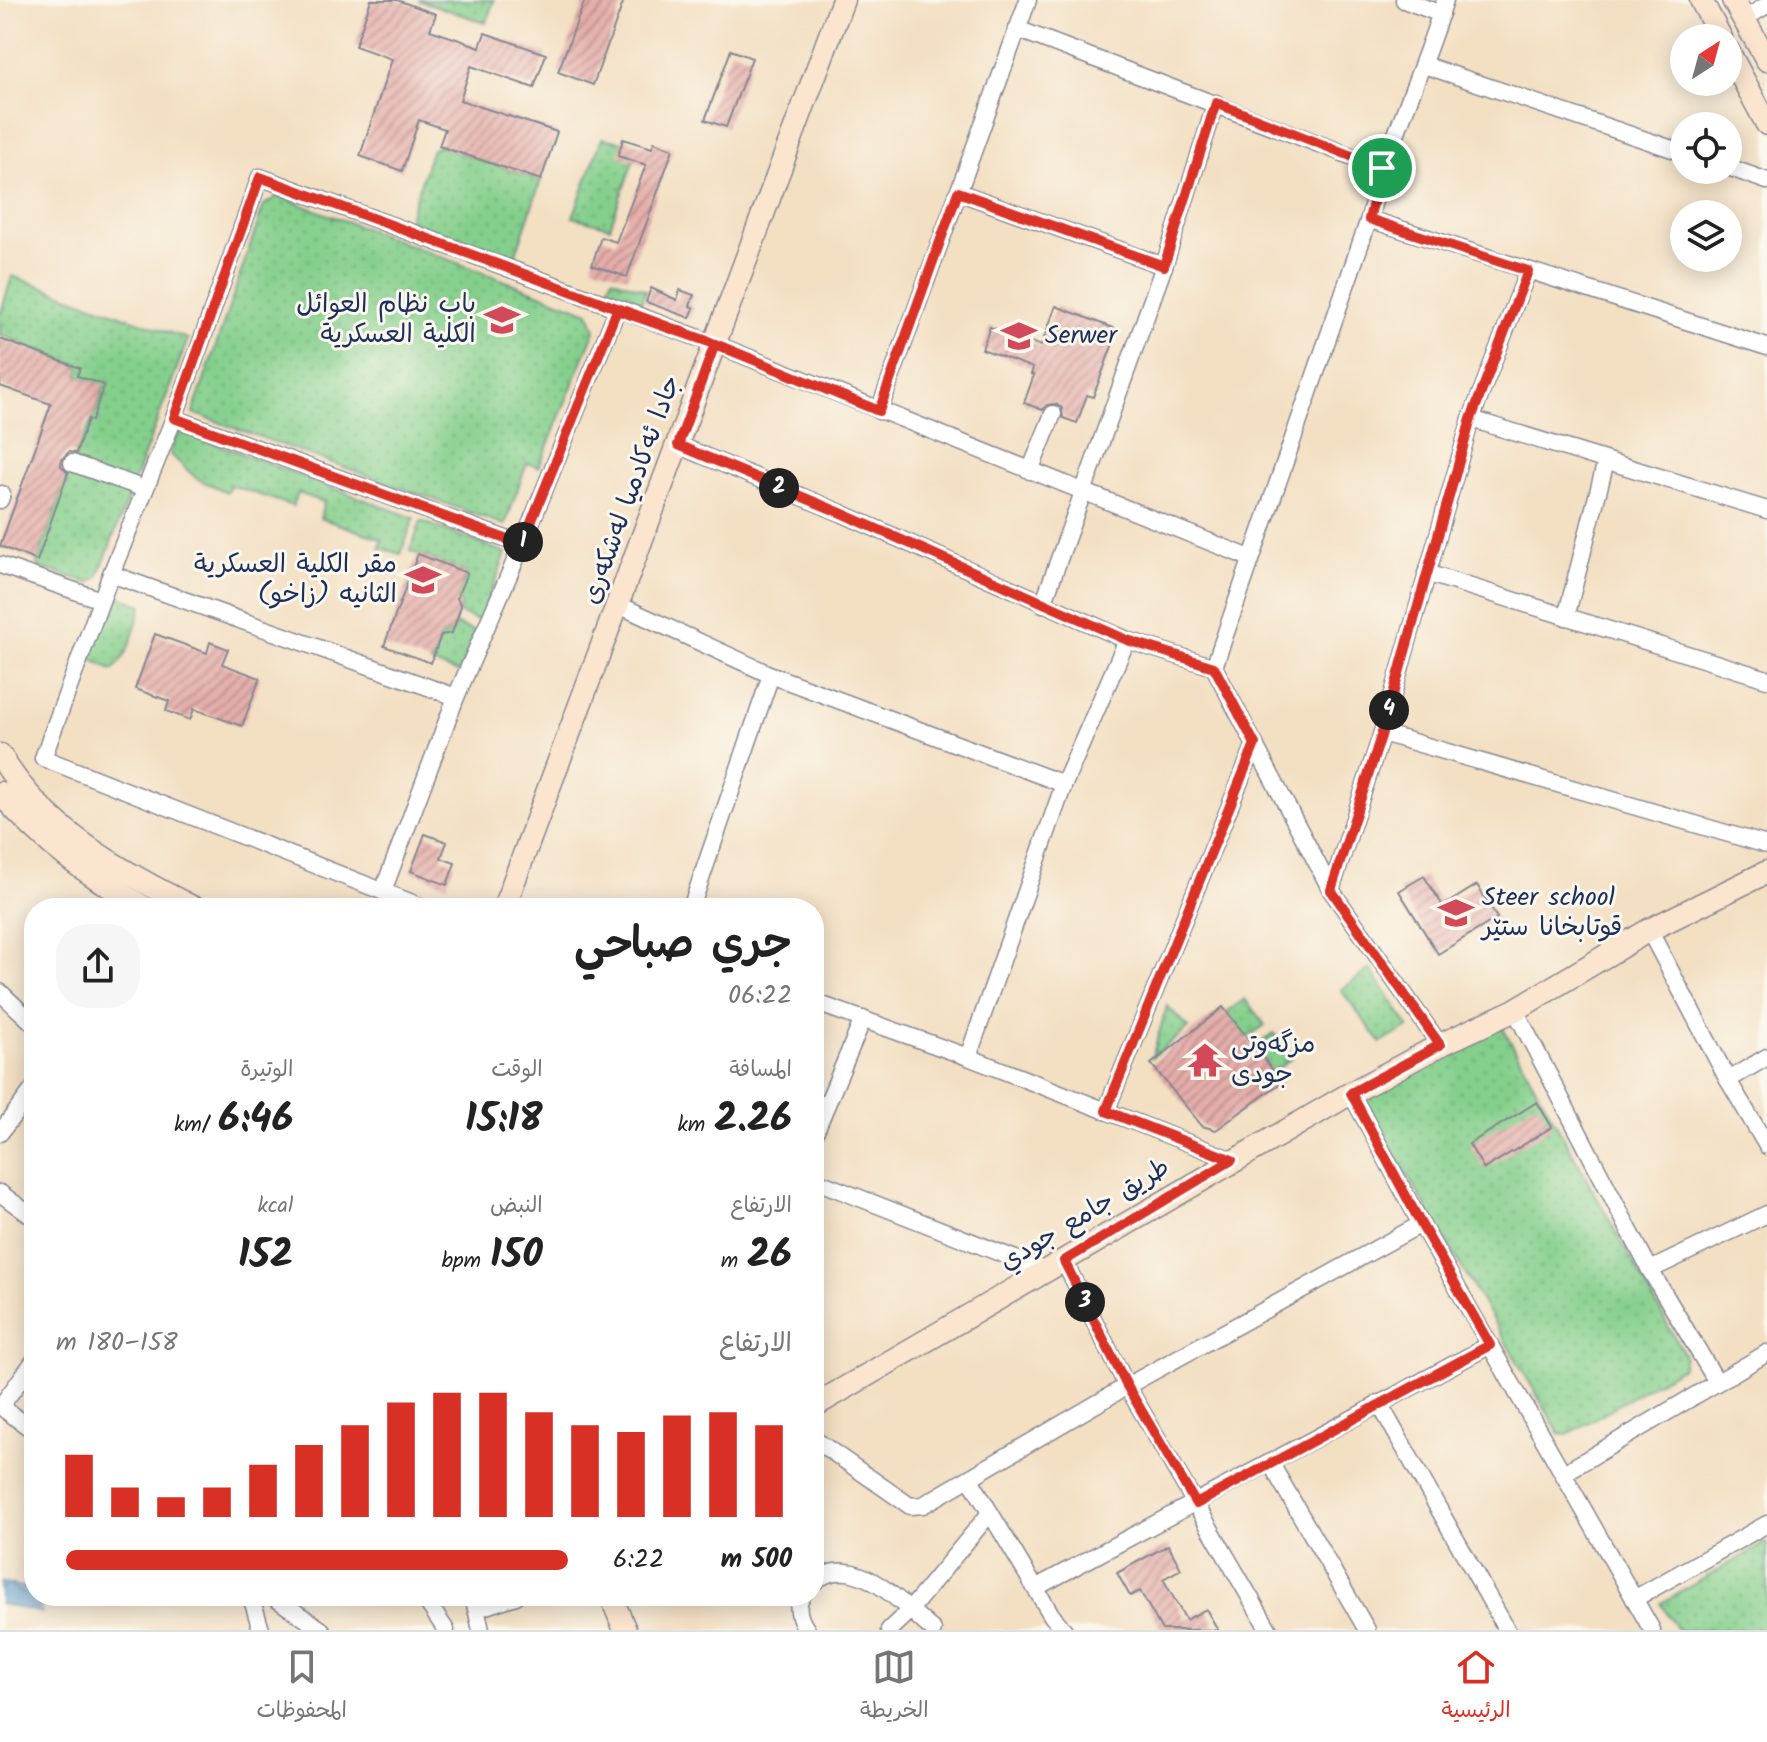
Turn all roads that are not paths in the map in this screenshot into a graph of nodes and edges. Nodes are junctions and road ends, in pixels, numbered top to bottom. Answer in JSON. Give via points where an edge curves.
{"nodes":[{"id":1,"x":843,"y":0,"type":"edge"},
{"id":2,"x":1028,"y":0,"type":"edge"},
{"id":3,"x":1404,"y":0,"type":"edge"},
{"id":4,"x":1701,"y":0,"type":"edge"},
{"id":5,"x":1767,"y":5,"type":"edge"},
{"id":6,"x":1443,"y":7,"type":"edge"},
{"id":7,"x":1739,"y":10,"type":"edge"},
{"id":8,"x":1714,"y":24,"type":"edge"},
{"id":9,"x":1017,"y":29,"type":"junction"},
{"id":10,"x":1767,"y":60,"type":"edge"},
{"id":11,"x":1424,"y":65,"type":"junction"},
{"id":12,"x":1742,"y":77,"type":"edge"},
{"id":13,"x":1216,"y":103,"type":"junction"},
{"id":14,"x":1767,"y":124,"type":"edge"},
{"id":15,"x":1670,"y":148,"type":"edge"},
{"id":16,"x":1382,"y":168,"type":"junction"},
{"id":17,"x":1742,"y":172,"type":"edge"},
{"id":18,"x":1767,"y":181,"type":"edge"},
{"id":19,"x":958,"y":192,"type":"junction"},
{"id":20,"x":1369,"y":219,"type":"junction"},
{"id":21,"x":1164,"y":266,"type":"junction"},
{"id":22,"x":1528,"y":271,"type":"junction"},
{"id":23,"x":617,"y":310,"type":"junction"},
{"id":24,"x":715,"y":344,"type":"junction"},
{"id":25,"x":1767,"y":347,"type":"edge"},
{"id":26,"x":879,"y":411,"type":"junction"},
{"id":27,"x":1053,"y":414,"type":"dead end"},
{"id":28,"x":174,"y":418,"type":"junction"},
{"id":29,"x":1471,"y":419,"type":"junction"},
{"id":30,"x":678,"y":445,"type":"junction"},
{"id":31,"x":1606,"y":461,"type":"junction"},
{"id":32,"x":72,"y":463,"type":"dead end"},
{"id":33,"x":1030,"y":471,"type":"junction"},
{"id":34,"x":145,"y":489,"type":"junction"},
{"id":35,"x":1085,"y":493,"type":"junction"},
{"id":36,"x":1767,"y":510,"type":"edge"},
{"id":37,"x":522,"y":545,"type":"junction"},
{"id":38,"x":1250,"y":558,"type":"junction"},
{"id":39,"x":0,"y":565,"type":"edge"},
{"id":40,"x":1426,"y":573,"type":"junction"},
{"id":41,"x":111,"y":574,"type":"junction"},
{"id":42,"x":101,"y":600,"type":"junction"},
{"id":43,"x":1043,"y":604,"type":"junction"},
{"id":44,"x":619,"y":605,"type":"junction"},
{"id":45,"x":1566,"y":617,"type":"junction"},
{"id":46,"x":1127,"y":640,"type":"junction"},
{"id":47,"x":1214,"y":667,"type":"junction"},
{"id":48,"x":771,"y":675,"type":"junction"},
{"id":49,"x":1767,"y":679,"type":"edge"},
{"id":50,"x":456,"y":697,"type":"junction"},
{"id":51,"x":1382,"y":733,"type":"junction"},
{"id":52,"x":1255,"y":744,"type":"junction"},
{"id":53,"x":0,"y":755,"type":"edge"},
{"id":54,"x":1064,"y":784,"type":"junction"},
{"id":55,"x":0,"y":793,"type":"edge"},
{"id":56,"x":1767,"y":845,"type":"edge"},
{"id":57,"x":1767,"y":872,"type":"edge"},
{"id":58,"x":1331,"y":890,"type":"junction"},
{"id":59,"x":383,"y":891,"type":"junction"},
{"id":60,"x":129,"y":898,"type":"edge"},
{"id":61,"x":176,"y":898,"type":"edge"},
{"id":62,"x":400,"y":898,"type":"edge"},
{"id":63,"x":508,"y":898,"type":"edge"},
{"id":64,"x":694,"y":898,"type":"edge"},
{"id":65,"x":1649,"y":930,"type":"junction"},
{"id":66,"x":0,"y":992,"type":"edge"},
{"id":67,"x":824,"y":1005,"type":"edge"},
{"id":68,"x":1515,"y":1010,"type":"junction"},
{"id":69,"x":24,"y":1015,"type":"edge"},
{"id":70,"x":863,"y":1019,"type":"junction"},
{"id":71,"x":1440,"y":1045,"type":"junction"},
{"id":72,"x":968,"y":1057,"type":"junction"},
{"id":73,"x":1767,"y":1057,"type":"edge"},
{"id":74,"x":1728,"y":1080,"type":"junction"},
{"id":75,"x":1351,"y":1093,"type":"junction"},
{"id":76,"x":24,"y":1101,"type":"edge"},
{"id":77,"x":824,"y":1111,"type":"edge"},
{"id":78,"x":1106,"y":1111,"type":"junction"},
{"id":79,"x":0,"y":1133,"type":"edge"},
{"id":80,"x":1767,"y":1146,"type":"edge"},
{"id":81,"x":1232,"y":1160,"type":"junction"},
{"id":82,"x":824,"y":1188,"type":"edge"},
{"id":83,"x":0,"y":1193,"type":"edge"},
{"id":84,"x":24,"y":1211,"type":"edge"},
{"id":85,"x":1767,"y":1214,"type":"edge"},
{"id":86,"x":1421,"y":1224,"type":"junction"},
{"id":87,"x":1055,"y":1266,"type":"junction"},
{"id":88,"x":1650,"y":1270,"type":"junction"},
{"id":89,"x":1490,"y":1345,"type":"junction"},
{"id":90,"x":1767,"y":1353,"type":"edge"},
{"id":91,"x":24,"y":1374,"type":"edge"},
{"id":92,"x":1717,"y":1382,"type":"junction"},
{"id":93,"x":1127,"y":1386,"type":"junction"},
{"id":94,"x":824,"y":1400,"type":"edge"},
{"id":95,"x":1379,"y":1403,"type":"junction"},
{"id":96,"x":0,"y":1406,"type":"edge"},
{"id":97,"x":24,"y":1424,"type":"edge"},
{"id":98,"x":824,"y":1446,"type":"edge"},
{"id":99,"x":1271,"y":1464,"type":"junction"},
{"id":100,"x":1564,"y":1473,"type":"junction"},
{"id":101,"x":970,"y":1479,"type":"junction"},
{"id":102,"x":1196,"y":1504,"type":"junction"},
{"id":103,"x":990,"y":1513,"type":"junction"},
{"id":104,"x":1767,"y":1524,"type":"edge"},
{"id":105,"x":824,"y":1573,"type":"edge"},
{"id":106,"x":1035,"y":1588,"type":"junction"},
{"id":107,"x":1634,"y":1599,"type":"junction"},
{"id":108,"x":254,"y":1606,"type":"edge"},
{"id":109,"x":287,"y":1606,"type":"edge"},
{"id":110,"x":430,"y":1606,"type":"edge"},
{"id":111,"x":476,"y":1606,"type":"edge"},
{"id":112,"x":615,"y":1606,"type":"edge"},
{"id":113,"x":799,"y":1606,"type":"edge"},
{"id":114,"x":909,"y":1611,"type":"junction"},
{"id":115,"x":1049,"y":1623,"type":"edge"},
{"id":116,"x":261,"y":1630,"type":"edge"},
{"id":117,"x":322,"y":1630,"type":"edge"},
{"id":118,"x":446,"y":1630,"type":"edge"},
{"id":119,"x":481,"y":1630,"type":"edge"},
{"id":120,"x":625,"y":1630,"type":"edge"},
{"id":121,"x":807,"y":1630,"type":"edge"},
{"id":122,"x":889,"y":1630,"type":"edge"},
{"id":123,"x":933,"y":1630,"type":"edge"},
{"id":124,"x":1064,"y":1630,"type":"edge"},
{"id":125,"x":1269,"y":1630,"type":"edge"},
{"id":126,"x":1367,"y":1630,"type":"edge"},
{"id":127,"x":1507,"y":1630,"type":"edge"},
{"id":128,"x":1652,"y":1630,"type":"edge"}],
"edges":[{"from":1,"to":24,"type":"main road","name":"جادا ئه‌كادميا له‌شكه‌رى"},
{"from":2,"to":9,"type":"street"},
{"from":3,"to":6,"type":"street"},
{"from":4,"to":8,"type":"main road"},
{"from":5,"to":7,"type":"street"},
{"from":6,"to":11,"type":"street"},
{"from":7,"to":10,"type":"main road"},
{"from":9,"to":13,"type":"street"},
{"from":9,"to":19,"type":"street"},
{"from":11,"to":15,"type":"street"},
{"from":11,"to":16,"type":"street"},
{"from":12,"to":14,"type":"main road"},
{"from":13,"to":16,"type":"street"},
{"from":13,"to":21,"type":"street"},
{"from":16,"to":20,"type":"street"},
{"from":17,"to":18,"type":"street"},
{"from":19,"to":21,"type":"street"},
{"from":19,"to":26,"type":"street"},
{"from":20,"to":22,"type":"street"},
{"from":20,"to":38,"type":"street"},
{"from":21,"to":35,"type":"street"},
{"from":22,"to":25,"type":"street"},
{"from":22,"to":29,"type":"street"},
{"from":23,"to":24,"type":"street"},
{"from":23,"to":28,"type":"street","via":[[260,177]]},
{"from":23,"to":37,"type":"street"},
{"from":24,"to":26,"type":"street"},
{"from":24,"to":30,"type":"main road","name":"جادا ئه‌كادميا له‌شكه‌رى"},
{"from":26,"to":33,"type":"street"},
{"from":27,"to":33,"type":"street"},
{"from":28,"to":34,"type":"street"},
{"from":28,"to":37,"type":"street"},
{"from":29,"to":31,"type":"street"},
{"from":29,"to":40,"type":"street"},
{"from":30,"to":43,"type":"street"},
{"from":30,"to":44,"type":"main road","name":"جادا ئه‌كادميا له‌شكه‌رى"},
{"from":31,"to":36,"type":"street"},
{"from":31,"to":45,"type":"street"},
{"from":32,"to":34,"type":"street"},
{"from":33,"to":35,"type":"street"},
{"from":34,"to":41,"type":"street"},
{"from":35,"to":38,"type":"street"},
{"from":35,"to":43,"type":"street"},
{"from":37,"to":50,"type":"street"},
{"from":38,"to":47,"type":"street"},
{"from":39,"to":42,"type":"street"},
{"from":40,"to":45,"type":"street"},
{"from":40,"to":51,"type":"street"},
{"from":41,"to":42,"type":"street"},
{"from":41,"to":50,"type":"street"},
{"from":42,"to":59,"type":"street","via":[[43,758]]},
{"from":43,"to":46,"type":"street"},
{"from":44,"to":48,"type":"street"},
{"from":44,"to":63,"type":"main road","name":"جادا ئه‌كادميا له‌شكه‌رى"},
{"from":45,"to":49,"type":"street"},
{"from":46,"to":47,"type":"street"},
{"from":46,"to":54,"type":"street"},
{"from":47,"to":52,"type":"street"},
{"from":48,"to":54,"type":"street"},
{"from":48,"to":64,"type":"street"},
{"from":50,"to":59,"type":"street"},
{"from":51,"to":56,"type":"street"},
{"from":51,"to":58,"type":"street"},
{"from":52,"to":58,"type":"street"},
{"from":52,"to":78,"type":"street"},
{"from":53,"to":61,"type":"main road","via":[[40,809],[70,835]]},
{"from":54,"to":72,"type":"street"},
{"from":55,"to":60,"type":"main road","via":[[63,856]]},
{"from":57,"to":65,"type":"main road","name":"طريق جامع جودي"},
{"from":58,"to":71,"type":"street"},
{"from":59,"to":62,"type":"street"},
{"from":65,"to":68,"type":"main road","name":"طريق جامع جودي"},
{"from":65,"to":74,"type":"street"},
{"from":66,"to":69,"type":"street"},
{"from":67,"to":70,"type":"street"},
{"from":68,"to":71,"type":"main road","name":"طريق جامع جودي"},
{"from":68,"to":88,"type":"street"},
{"from":70,"to":72,"type":"street"},
{"from":70,"to":77,"type":"street"},
{"from":71,"to":75,"type":"main road","name":"طريق جامع جودي"},
{"from":72,"to":78,"type":"street"},
{"from":73,"to":74,"type":"street"},
{"from":74,"to":80,"type":"street"},
{"from":75,"to":81,"type":"main road","name":"طريق جامع جودي"},
{"from":75,"to":86,"type":"street"},
{"from":76,"to":79,"type":"street"},
{"from":78,"to":81,"type":"street"},
{"from":81,"to":87,"type":"main road","name":"طريق جامع جودي"},
{"from":82,"to":87,"type":"street"},
{"from":83,"to":84,"type":"street"},
{"from":85,"to":88,"type":"street"},
{"from":86,"to":89,"type":"street"},
{"from":86,"to":93,"type":"street"},
{"from":87,"to":93,"type":"street"},
{"from":87,"to":94,"type":"main road","name":"طريق جامع جودي"},
{"from":88,"to":92,"type":"street"},
{"from":89,"to":95,"type":"street"},
{"from":89,"to":100,"type":"street"},
{"from":90,"to":92,"type":"street"},
{"from":91,"to":96,"type":"street"},
{"from":92,"to":100,"type":"street"},
{"from":93,"to":101,"type":"street"},
{"from":93,"to":102,"type":"street"},
{"from":95,"to":99,"type":"street"},
{"from":95,"to":127,"type":"street"},
{"from":96,"to":97,"type":"street"},
{"from":98,"to":101,"type":"street","via":[[910,1506],[937,1499]]},
{"from":99,"to":102,"type":"street"},
{"from":99,"to":126,"type":"street"},
{"from":100,"to":107,"type":"street"},
{"from":101,"to":103,"type":"street"},
{"from":102,"to":106,"type":"street"},
{"from":102,"to":125,"type":"street"},
{"from":103,"to":106,"type":"street"},
{"from":103,"to":114,"type":"street"},
{"from":104,"to":107,"type":"street"},
{"from":105,"to":114,"type":"street","via":[[853,1571]]},
{"from":106,"to":115,"type":"street"},
{"from":107,"to":128,"type":"street"},
{"from":108,"to":116,"type":"street"},
{"from":109,"to":117,"type":"street"},
{"from":110,"to":118,"type":"street"},
{"from":111,"to":119,"type":"street"},
{"from":112,"to":120,"type":"main road"},
{"from":113,"to":121,"type":"street","via":[[799,1620]]},
{"from":114,"to":122,"type":"street"},
{"from":114,"to":123,"type":"street"},
{"from":115,"to":124,"type":"street"}]}
